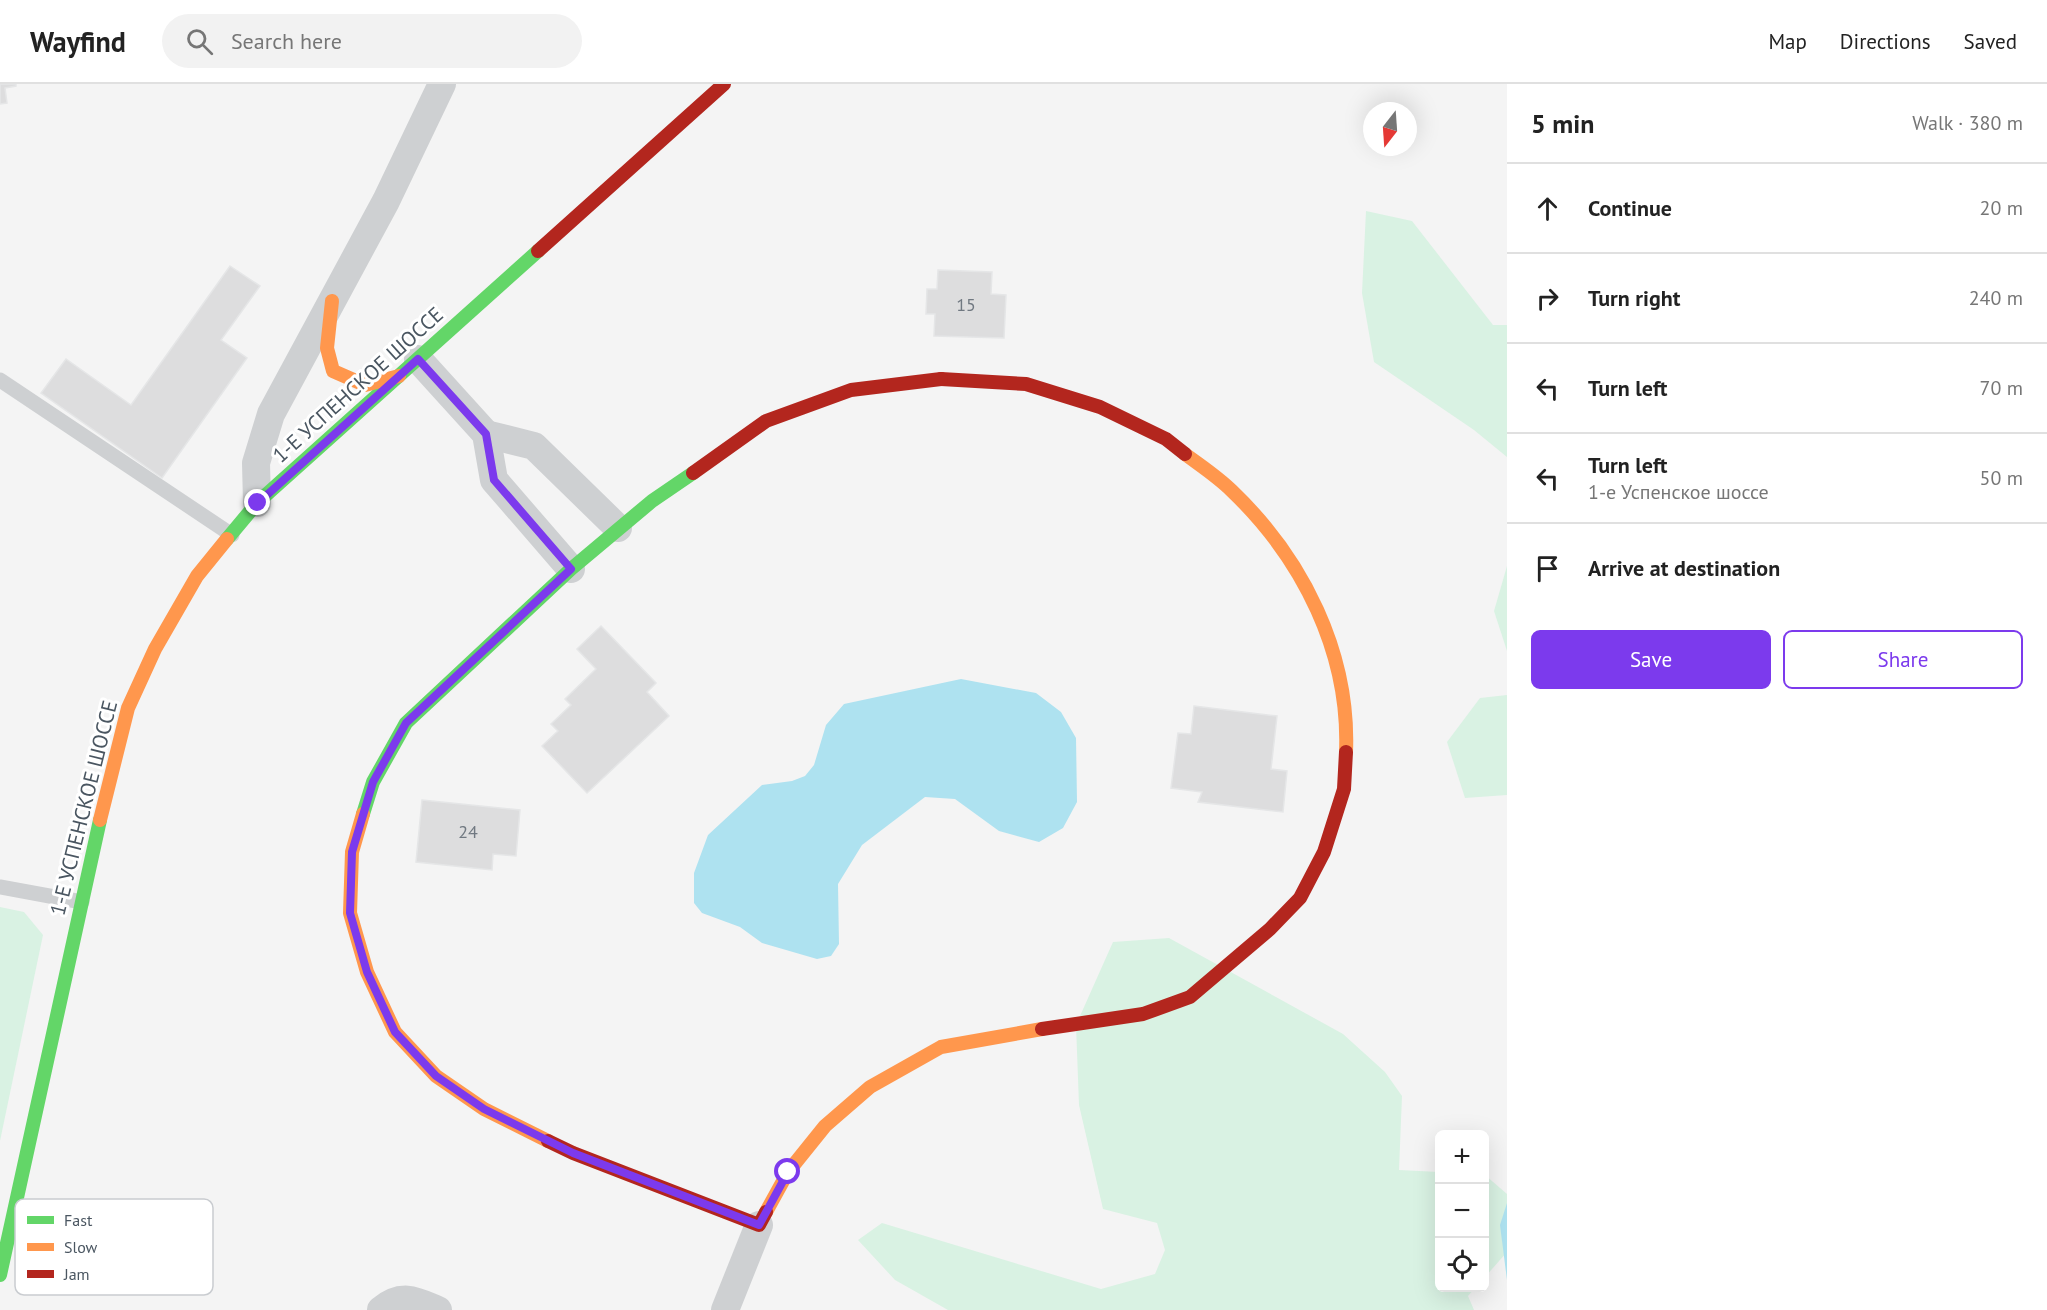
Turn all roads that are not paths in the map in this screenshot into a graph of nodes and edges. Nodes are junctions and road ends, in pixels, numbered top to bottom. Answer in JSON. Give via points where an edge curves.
{"nodes":[{"id":1,"x":442,"y":84,"type":"edge"},
{"id":2,"x":724,"y":84,"type":"edge"},
{"id":3,"x":332,"y":301,"type":"junction"},
{"id":4,"x":408,"y":368,"type":"junction"},
{"id":5,"x":0,"y":380,"type":"edge"},
{"id":6,"x":486,"y":434,"type":"junction"},
{"id":7,"x":258,"y":503,"type":"junction"},
{"id":8,"x":618,"y":528,"type":"junction"},
{"id":9,"x":232,"y":535,"type":"junction"},
{"id":10,"x":571,"y":569,"type":"junction"},
{"id":11,"x":0,"y":887,"type":"edge"},
{"id":12,"x":82,"y":902,"type":"junction"},
{"id":13,"x":17,"y":1199,"type":"edge"},
{"id":14,"x":15,"y":1207,"type":"edge"},
{"id":15,"x":759,"y":1225,"type":"junction"},
{"id":16,"x":0,"y":1275,"type":"edge"},
{"id":17,"x":381,"y":1310,"type":"edge"},
{"id":18,"x":438,"y":1310,"type":"edge"},
{"id":19,"x":725,"y":1310,"type":"edge"}],
"edges":[{"from":1,"to":3,"type":"street"},
{"from":2,"to":4,"type":"street","name":"1-Е УСПЕНСКОЕ ШОССЕ"},
{"from":3,"to":4,"type":"street","via":[[327,348],[333,371],[365,385]]},
{"from":3,"to":7,"type":"street","via":[[271,414],[256,463]]},
{"from":4,"to":6,"type":"street"},
{"from":4,"to":7,"type":"street","name":"1-Е УСПЕНСКОЕ ШОССЕ"},
{"from":5,"to":9,"type":"lane"},
{"from":6,"to":8,"type":"street","via":[[534,446]]},
{"from":6,"to":10,"type":"street","via":[[494,480]]},
{"from":7,"to":9,"type":"street","name":"1-Е УСПЕНСКОЕ ШОССЕ"},
{"from":8,"to":10,"type":"street"},
{"from":8,"to":15,"type":"street","via":[[766,421],[851,390],[941,379],[1026,384],[1100,407],[1166,439],[1232,490],[1284,549],[1319,610],[1339,669],[1347,724],[1344,789],[1324,852],[1300,898],[1270,929],[1190,997],[1143,1014],[940,1047],[870,1087],[825,1126],[788,1172]]},
{"from":9,"to":12,"type":"street","name":"1-Е УСПЕНСКОЕ ШОССЕ","via":[[197,576],[155,649],[129,708]]},
{"from":10,"to":15,"type":"street","via":[[406,723],[373,782],[352,852],[350,913],[367,972],[395,1032],[436,1076],[484,1109],[573,1153]]},
{"from":11,"to":12,"type":"lane"},
{"from":12,"to":13,"type":"street","name":"1-Е УСПЕНСКОЕ ШОССЕ"},
{"from":14,"to":16,"type":"street","name":"1-Е УСПЕНСКОЕ ШОССЕ"},
{"from":15,"to":19,"type":"street"},
{"from":17,"to":18,"type":"street","via":[[396,1300],[413,1299]]}]}
